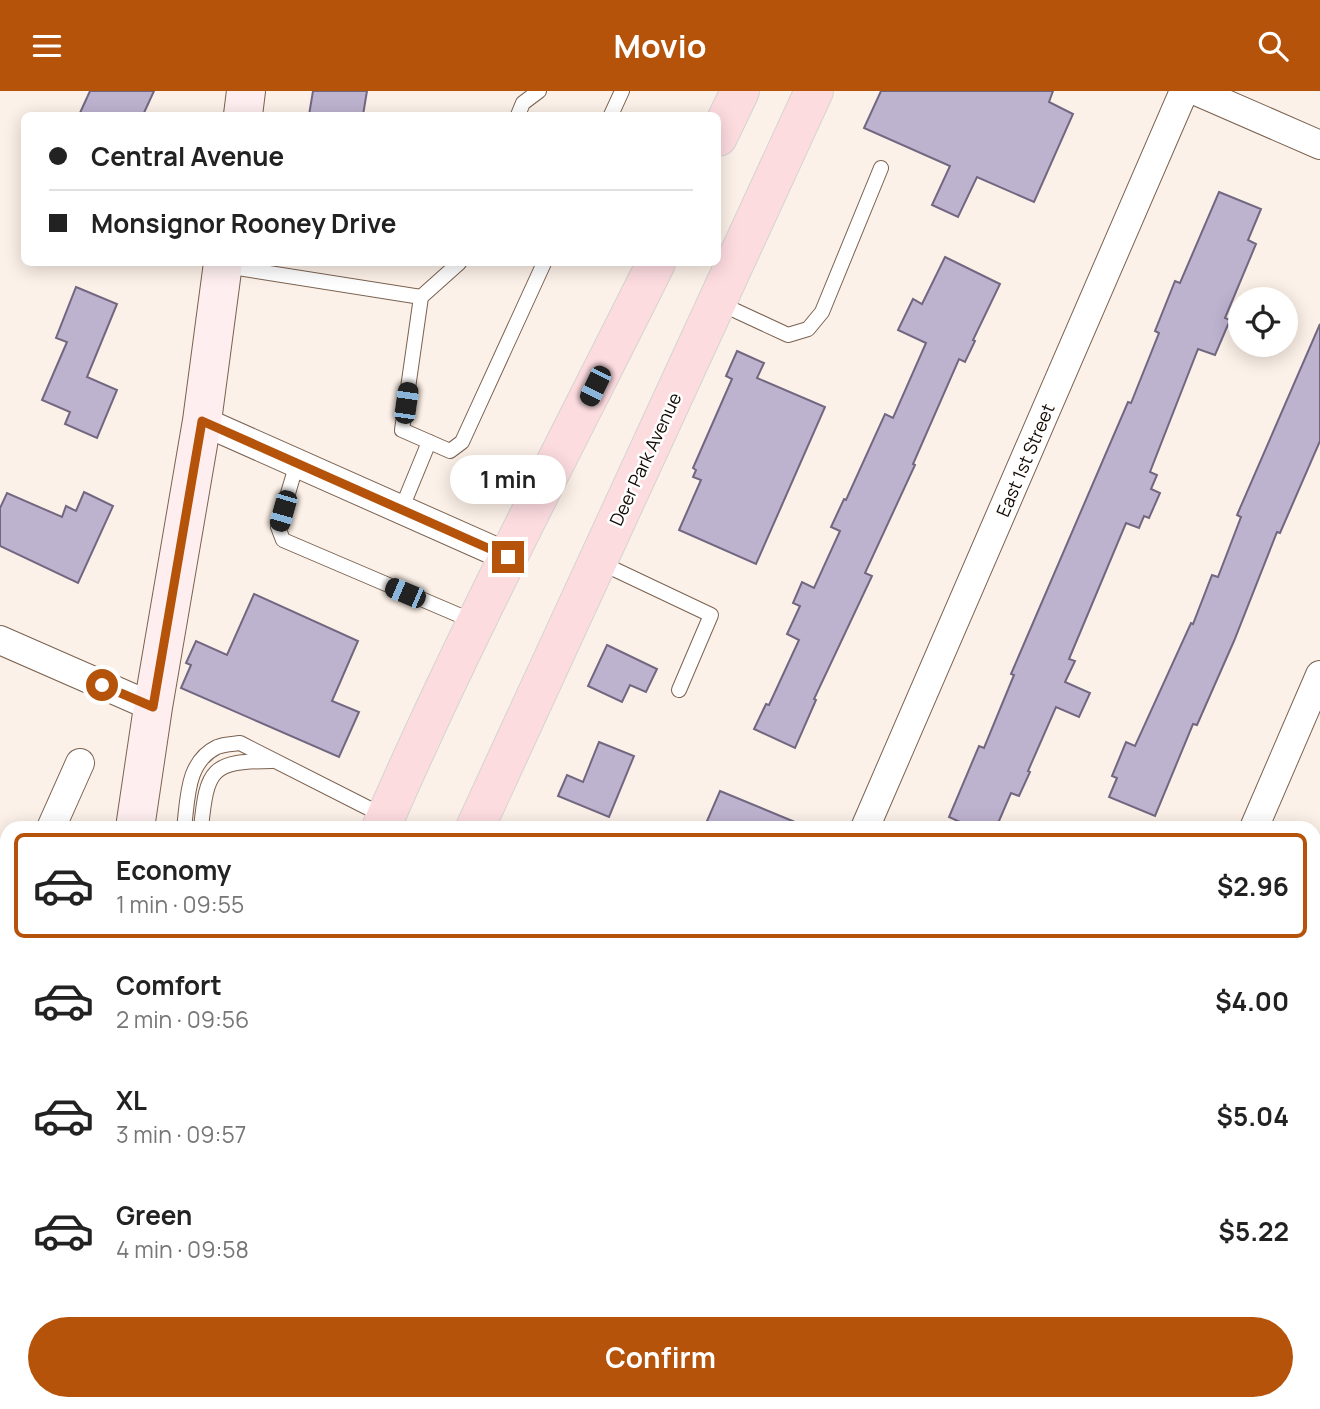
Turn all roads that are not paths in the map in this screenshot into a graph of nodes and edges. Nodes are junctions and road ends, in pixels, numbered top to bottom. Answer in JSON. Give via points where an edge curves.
{"nodes":[{"id":1,"x":246,"y":91,"type":"edge"},
{"id":2,"x":539,"y":91,"type":"edge"},
{"id":3,"x":622,"y":91,"type":"edge"},
{"id":4,"x":740,"y":91,"type":"edge"},
{"id":5,"x":814,"y":91,"type":"edge"},
{"id":6,"x":1184,"y":91,"type":"edge"},
{"id":7,"x":1196,"y":91,"type":"edge"},
{"id":8,"x":243,"y":112,"type":"edge"},
{"id":9,"x":519,"y":112,"type":"edge"},
{"id":10,"x":612,"y":112,"type":"edge"},
{"id":11,"x":721,"y":131,"type":"edge"},
{"id":12,"x":1320,"y":145,"type":"edge"},
{"id":13,"x":881,"y":168,"type":"dead end"},
{"id":14,"x":223,"y":266,"type":"edge"},
{"id":15,"x":235,"y":266,"type":"edge"},
{"id":16,"x":455,"y":266,"type":"edge"},
{"id":17,"x":543,"y":266,"type":"edge"},
{"id":18,"x":654,"y":266,"type":"edge"},
{"id":19,"x":421,"y":297,"type":"junction"},
{"id":20,"x":717,"y":302,"type":"junction"},
{"id":21,"x":202,"y":421,"type":"junction"},
{"id":22,"x":429,"y":442,"type":"junction"},
{"id":23,"x":297,"y":463,"type":"junction"},
{"id":24,"x":401,"y":509,"type":"junction"},
{"id":25,"x":508,"y":557,"type":"junction"},
{"id":26,"x":598,"y":561,"type":"junction"},
{"id":27,"x":477,"y":623,"type":"junction"},
{"id":28,"x":0,"y":640,"type":"edge"},
{"id":29,"x":1320,"y":675,"type":"edge"},
{"id":30,"x":679,"y":690,"type":"dead end"},
{"id":31,"x":153,"y":707,"type":"junction"},
{"id":32,"x":277,"y":761,"type":"junction"},
{"id":33,"x":80,"y":763,"type":"dead end"},
{"id":34,"x":54,"y":821,"type":"edge"},
{"id":35,"x":136,"y":821,"type":"edge"},
{"id":36,"x":185,"y":821,"type":"edge"},
{"id":37,"x":202,"y":821,"type":"edge"},
{"id":38,"x":381,"y":821,"type":"edge"},
{"id":39,"x":383,"y":821,"type":"edge"},
{"id":40,"x":478,"y":821,"type":"edge"},
{"id":41,"x":868,"y":821,"type":"edge"},
{"id":42,"x":1257,"y":821,"type":"edge"}],
"edges":[{"from":1,"to":8,"type":"street"},
{"from":2,"to":9,"type":"lane"},
{"from":3,"to":10,"type":"lane"},
{"from":4,"to":11,"type":"main road"},
{"from":5,"to":20,"type":"main road","name":"Deer Park Avenue"},
{"from":6,"to":41,"type":"street","name":"East 1st Street"},
{"from":7,"to":12,"type":"street"},
{"from":13,"to":20,"type":"lane","via":[[822,312],[808,330],[788,335]]},
{"from":14,"to":21,"type":"street"},
{"from":15,"to":19,"type":"lane"},
{"from":16,"to":19,"type":"lane"},
{"from":17,"to":22,"type":"lane","via":[[462,442],[450,451]]},
{"from":18,"to":25,"type":"main road"},
{"from":19,"to":22,"type":"lane","via":[[402,430]]},
{"from":20,"to":26,"type":"main road","name":"Deer Park Avenue"},
{"from":21,"to":23,"type":"street"},
{"from":21,"to":31,"type":"street"},
{"from":22,"to":24,"type":"lane"},
{"from":23,"to":24,"type":"street"},
{"from":23,"to":27,"type":"lane","via":[[278,527],[283,540]]},
{"from":24,"to":25,"type":"street"},
{"from":25,"to":27,"type":"main road"},
{"from":26,"to":30,"type":"lane","via":[[711,615]]},
{"from":26,"to":40,"type":"main road","name":"Deer Park Avenue"},
{"from":27,"to":39,"type":"main road"},
{"from":28,"to":31,"type":"street"},
{"from":29,"to":42,"type":"street"},
{"from":31,"to":35,"type":"street"},
{"from":32,"to":36,"type":"lane","via":[[240,743],[218,747],[191,774]]},
{"from":32,"to":37,"type":"lane","via":[[232,762],[216,771],[208,781]]},
{"from":32,"to":38,"type":"lane"},
{"from":33,"to":34,"type":"street"}]}
